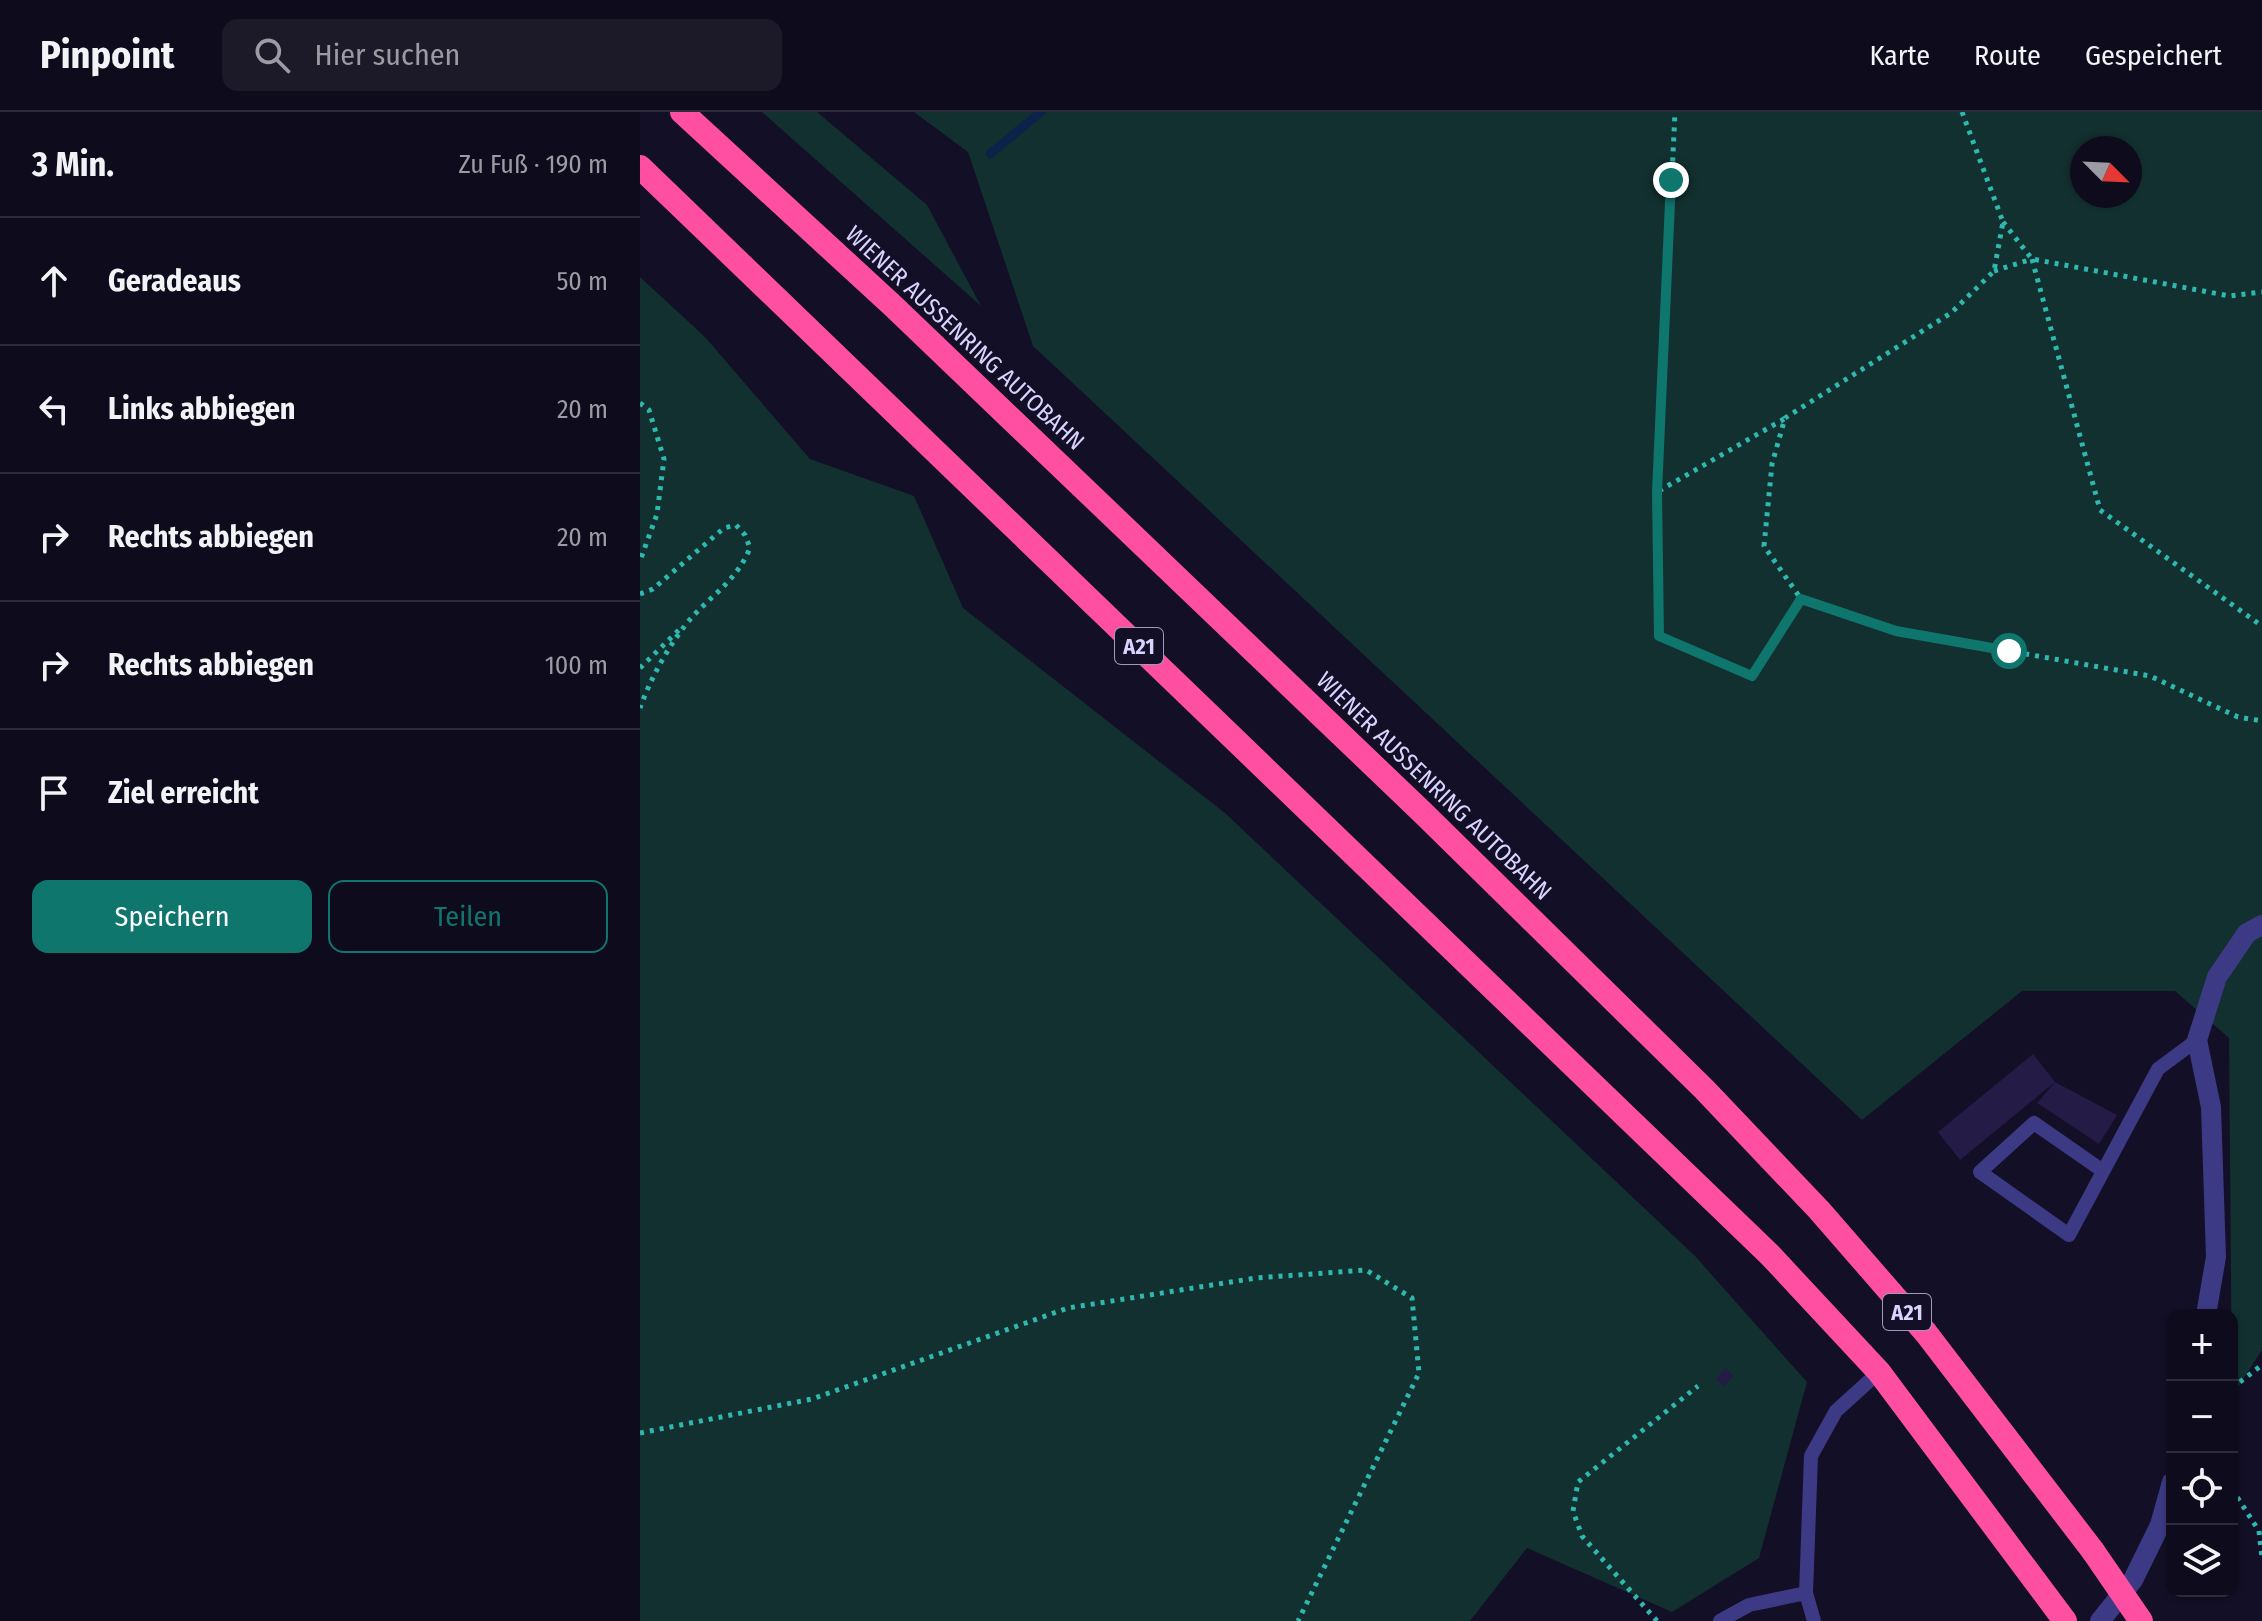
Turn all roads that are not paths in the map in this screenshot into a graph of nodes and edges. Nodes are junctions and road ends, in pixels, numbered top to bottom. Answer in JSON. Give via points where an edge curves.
{"nodes":[{"id":1,"x":682,"y":112,"type":"edge"},
{"id":2,"x":640,"y":167,"type":"edge"},
{"id":3,"x":2262,"y":925,"type":"edge"},
{"id":4,"x":2197,"y":1040,"type":"junction"},
{"id":5,"x":2103,"y":1171,"type":"junction"},
{"id":6,"x":2207,"y":1309,"type":"edge"},
{"id":7,"x":1879,"y":1372,"type":"junction"},
{"id":8,"x":2166,"y":1504,"type":"edge"},
{"id":9,"x":1806,"y":1593,"type":"junction"},
{"id":10,"x":1720,"y":1621,"type":"edge"},
{"id":11,"x":1814,"y":1621,"type":"edge"},
{"id":12,"x":2065,"y":1621,"type":"edge"},
{"id":13,"x":2100,"y":1621,"type":"edge"},
{"id":14,"x":2141,"y":1621,"type":"edge"}],
"edges":[{"from":1,"to":14,"type":"highway","name":"WIENER AUSSENRING AUTOBAHN","number":"A21","bridge":true,"via":[[892,305],[1704,1089],[1926,1333]]},
{"from":2,"to":7,"type":"highway","number":"A21","via":[[1770,1255]]},
{"from":3,"to":4,"type":"street","via":[[2247,933],[2217,977]]},
{"from":4,"to":5,"type":"lane","via":[[2158,1069]]},
{"from":4,"to":6,"type":"street","via":[[2211,1107],[2216,1257]]},
{"from":5,"to":5,"type":"lane","via":[[2034,1123],[1980,1172],[2069,1235]]},
{"from":7,"to":9,"type":"lane","via":[[1836,1411],[1811,1456]]},
{"from":7,"to":12,"type":"highway","number":"A21"},
{"from":8,"to":13,"type":"street","via":[[2133,1580]]},
{"from":9,"to":10,"type":"lane","via":[[1749,1605]]},
{"from":9,"to":11,"type":"lane"}]}
